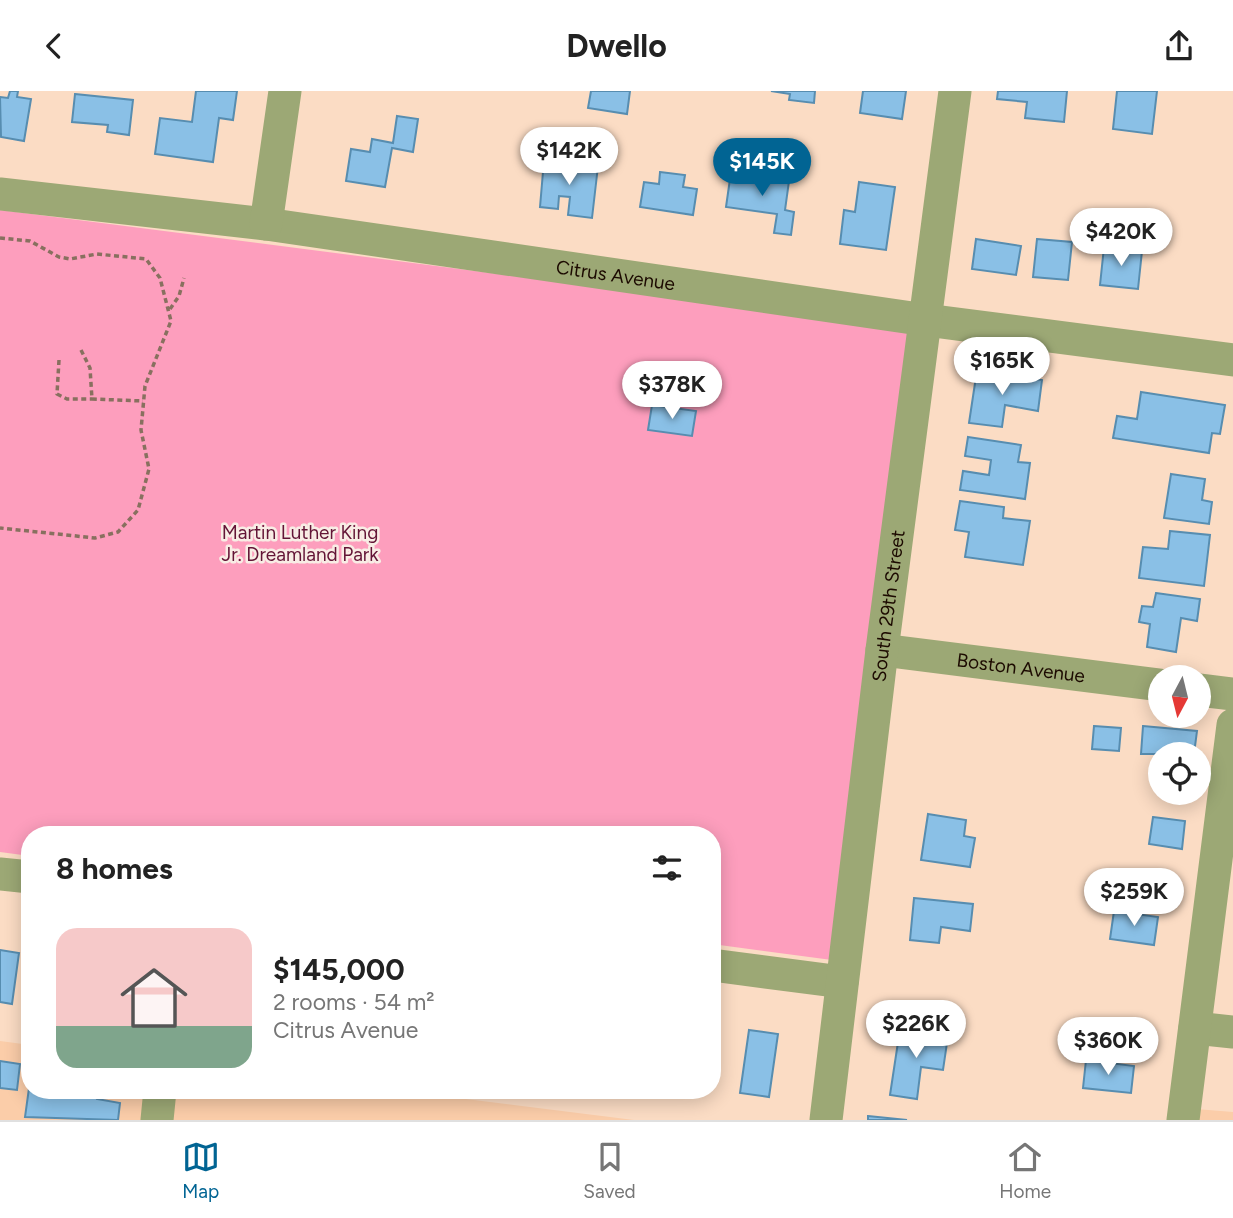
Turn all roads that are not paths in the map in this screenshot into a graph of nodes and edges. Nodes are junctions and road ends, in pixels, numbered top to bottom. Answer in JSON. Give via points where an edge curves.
{"nodes":[{"id":1,"x":285,"y":91,"type":"edge"},
{"id":2,"x":955,"y":91,"type":"edge"},
{"id":3,"x":0,"y":194,"type":"edge"},
{"id":4,"x":266,"y":224,"type":"junction"},
{"id":5,"x":926,"y":320,"type":"junction"},
{"id":6,"x":1233,"y":360,"type":"edge"},
{"id":7,"x":882,"y":650,"type":"junction"},
{"id":8,"x":1148,"y":683,"type":"edge"},
{"id":9,"x":1211,"y":691,"type":"edge"},
{"id":10,"x":1233,"y":694,"type":"edge"},
{"id":11,"x":1233,"y":725,"type":"edge"},
{"id":12,"x":0,"y":874,"type":"edge"},
{"id":13,"x":21,"y":876,"type":"edge"},
{"id":14,"x":721,"y":966,"type":"edge"},
{"id":15,"x":842,"y":982,"type":"junction"},
{"id":16,"x":1195,"y":1028,"type":"junction"},
{"id":17,"x":1233,"y":1032,"type":"edge"},
{"id":18,"x":159,"y":1099,"type":"edge"},
{"id":19,"x":156,"y":1120,"type":"edge"},
{"id":20,"x":826,"y":1120,"type":"edge"},
{"id":21,"x":1183,"y":1120,"type":"edge"}],
"edges":[{"from":1,"to":4,"type":"street"},
{"from":2,"to":5,"type":"street","name":"South 29th Street"},
{"from":3,"to":4,"type":"street","name":"Citrus Avenue"},
{"from":4,"to":5,"type":"street","name":"Citrus Avenue"},
{"from":5,"to":6,"type":"street","name":"Citrus Avenue"},
{"from":5,"to":7,"type":"street","name":"South 29th Street"},
{"from":7,"to":8,"type":"street","name":"Boston Avenue"},
{"from":7,"to":15,"type":"street","name":"South 29th Street"},
{"from":9,"to":10,"type":"street"},
{"from":11,"to":16,"type":"street"},
{"from":12,"to":13,"type":"street"},
{"from":14,"to":15,"type":"street"},
{"from":15,"to":20,"type":"street","name":"South 29th Street"},
{"from":16,"to":17,"type":"street"},
{"from":16,"to":21,"type":"street"},
{"from":18,"to":19,"type":"street"}]}
